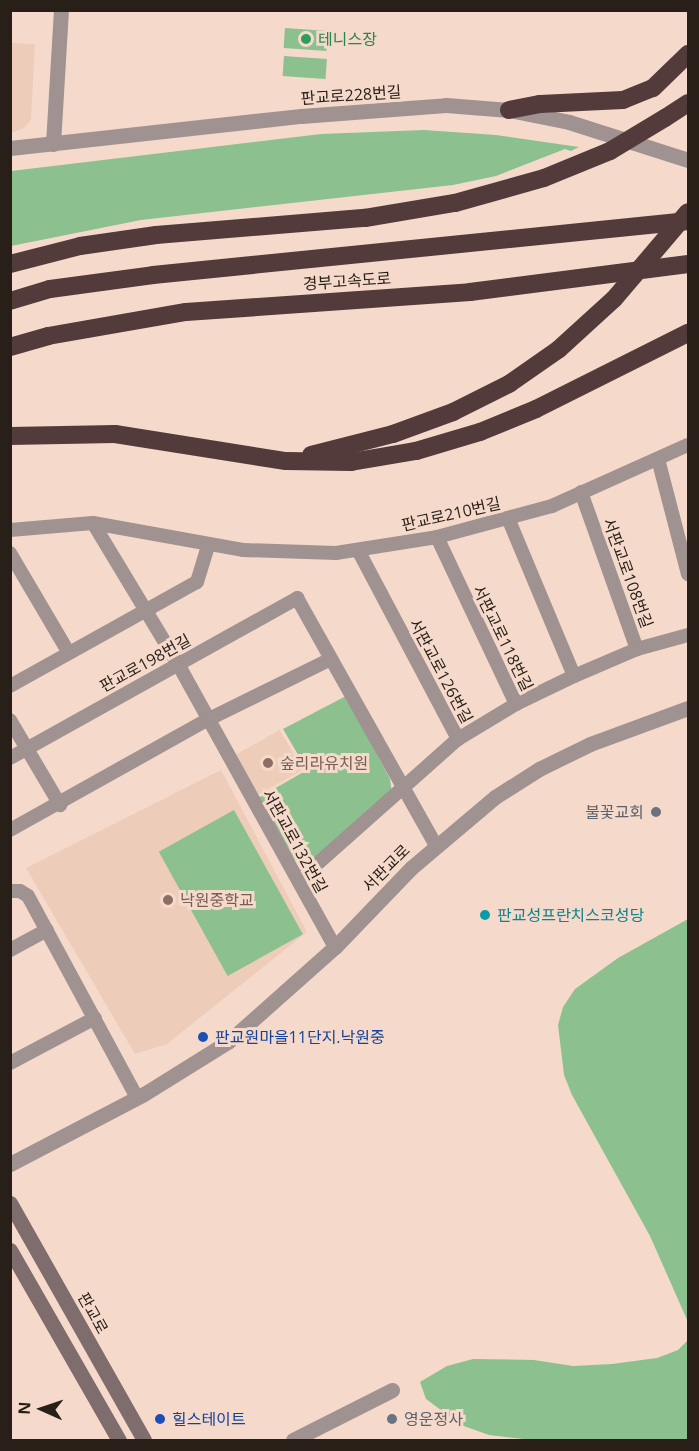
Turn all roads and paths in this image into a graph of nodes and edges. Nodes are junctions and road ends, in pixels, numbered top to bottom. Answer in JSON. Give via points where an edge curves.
{"nodes":[{"id":1,"x":61,"y":10,"type":"edge"},
{"id":2,"x":688,"y":54,"type":"edge"},
{"id":3,"x":688,"y":103,"type":"edge"},
{"id":4,"x":509,"y":110,"type":"junction"},
{"id":5,"x":52,"y":144,"type":"junction"},
{"id":6,"x":10,"y":148,"type":"edge"},
{"id":7,"x":688,"y":160,"type":"edge"},
{"id":8,"x":688,"y":212,"type":"edge"},
{"id":9,"x":688,"y":221,"type":"edge"},
{"id":10,"x":10,"y":264,"type":"edge"},
{"id":11,"x":688,"y":264,"type":"edge"},
{"id":12,"x":10,"y":301,"type":"edge"},
{"id":13,"x":688,"y":333,"type":"edge"},
{"id":14,"x":10,"y":347,"type":"edge"},
{"id":15,"x":10,"y":435,"type":"edge"},
{"id":16,"x":688,"y":445,"type":"edge"},
{"id":17,"x":658,"y":459,"type":"junction"},
{"id":18,"x":286,"y":461,"type":"junction"},
{"id":19,"x":581,"y":492,"type":"junction"},
{"id":20,"x":508,"y":518,"type":"junction"},
{"id":21,"x":93,"y":523,"type":"junction"},
{"id":22,"x":10,"y":530,"type":"edge"},
{"id":23,"x":437,"y":537,"type":"junction"},
{"id":24,"x":208,"y":546,"type":"junction"},
{"id":25,"x":358,"y":550,"type":"junction"},
{"id":26,"x":10,"y":553,"type":"edge"},
{"id":27,"x":688,"y":574,"type":"edge"},
{"id":28,"x":145,"y":608,"type":"junction"},
{"id":29,"x":688,"y":635,"type":"edge"},
{"id":30,"x":637,"y":649,"type":"junction"},
{"id":31,"x":69,"y":652,"type":"junction"},
{"id":32,"x":331,"y":659,"type":"junction"},
{"id":33,"x":178,"y":664,"type":"junction"},
{"id":34,"x":574,"y":676,"type":"junction"},
{"id":35,"x":10,"y":686,"type":"edge"},
{"id":36,"x":516,"y":704,"type":"junction"},
{"id":37,"x":688,"y":708,"type":"edge"},
{"id":38,"x":10,"y":720,"type":"edge"},
{"id":39,"x":207,"y":720,"type":"junction"},
{"id":40,"x":458,"y":738,"type":"junction"},
{"id":41,"x":27,"y":749,"type":"junction"},
{"id":42,"x":10,"y":758,"type":"edge"},
{"id":43,"x":402,"y":791,"type":"junction"},
{"id":44,"x":60,"y":804,"type":"junction"},
{"id":45,"x":10,"y":830,"type":"edge"},
{"id":46,"x":436,"y":846,"type":"junction"},
{"id":47,"x":299,"y":880,"type":"junction"},
{"id":48,"x":15,"y":891,"type":"edge"},
{"id":49,"x":47,"y":930,"type":"junction"},
{"id":50,"x":335,"y":947,"type":"junction"},
{"id":51,"x":10,"y":950,"type":"edge"},
{"id":52,"x":95,"y":1018,"type":"junction"},
{"id":53,"x":12,"y":1058,"type":"edge"},
{"id":54,"x":137,"y":1098,"type":"junction"},
{"id":55,"x":10,"y":1164,"type":"edge"},
{"id":56,"x":10,"y":1203,"type":"edge"},
{"id":57,"x":10,"y":1250,"type":"edge"},
{"id":58,"x":392,"y":1390,"type":"dead end"},
{"id":59,"x":119,"y":1440,"type":"edge"},
{"id":60,"x":144,"y":1440,"type":"edge"},
{"id":61,"x":296,"y":1440,"type":"edge"}],
"edges":[{"from":1,"to":5,"type":"street"},
{"from":2,"to":4,"type":"highway","via":[[653,88],[623,100],[540,104]]},
{"from":3,"to":10,"type":"highway","bridge":true,"via":[[610,151],[544,178],[455,203],[376,216],[156,235],[80,246]]},
{"from":4,"to":5,"type":"street","name":"판교로228번길","via":[[446,105],[301,116]]},
{"from":4,"to":7,"type":"street","name":"판교로228번길","via":[[569,122]]},
{"from":5,"to":6,"type":"street","name":"판교로228번길"},
{"from":8,"to":18,"type":"highway","bridge":true,"via":[[614,299],[559,349],[509,384],[453,412],[393,434]]},
{"from":9,"to":12,"type":"highway","name":"경부고속도로","via":[[153,275],[50,289]]},
{"from":11,"to":14,"type":"highway","name":"경부고속도로","via":[[470,292],[186,312],[48,336]]},
{"from":13,"to":18,"type":"highway","via":[[536,409],[480,432],[416,451],[351,462]]},
{"from":15,"to":18,"type":"highway","via":[[115,434]]},
{"from":16,"to":17,"type":"street","name":"판교로210번길"},
{"from":17,"to":19,"type":"street","name":"판교로210번길"},
{"from":17,"to":27,"type":"street"},
{"from":19,"to":20,"type":"street","name":"판교로210번길"},
{"from":19,"to":30,"type":"street","name":"서판교로108번길"},
{"from":20,"to":23,"type":"street","name":"판교로210번길"},
{"from":20,"to":34,"type":"street"},
{"from":21,"to":22,"type":"street","name":"판교로210번길"},
{"from":21,"to":24,"type":"street","name":"판교로210번길"},
{"from":21,"to":28,"type":"street","name":"서판교로132번길"},
{"from":23,"to":25,"type":"street","name":"판교로210번길"},
{"from":23,"to":36,"type":"street","name":"서판교로118번길"},
{"from":24,"to":25,"type":"street","name":"판교로210번길","via":[[311,553]]},
{"from":24,"to":28,"type":"street","via":[[197,582]]},
{"from":25,"to":40,"type":"street","name":"서판교로126번길"},
{"from":26,"to":31,"type":"street"},
{"from":28,"to":31,"type":"street"},
{"from":28,"to":33,"type":"street","name":"서판교로132번길"},
{"from":29,"to":30,"type":"street","name":"서판교로108번길"},
{"from":30,"to":34,"type":"street","name":"서판교로118번길"},
{"from":31,"to":35,"type":"street"},
{"from":32,"to":33,"type":"street","name":"판교로198번길","via":[[297,598]]},
{"from":32,"to":39,"type":"street"},
{"from":32,"to":43,"type":"street"},
{"from":33,"to":39,"type":"street","name":"서판교로132번길"},
{"from":33,"to":41,"type":"street","name":"판교로198번길"},
{"from":34,"to":36,"type":"street","name":"서판교로118번길"},
{"from":36,"to":40,"type":"street"},
{"from":37,"to":46,"type":"street","name":"서판교로","via":[[590,744],[539,769],[484,805]]},
{"from":38,"to":41,"type":"street"},
{"from":39,"to":44,"type":"street"},
{"from":39,"to":47,"type":"street","name":"서판교로132번길"},
{"from":40,"to":43,"type":"street","name":"서판교로126번길"},
{"from":41,"to":42,"type":"street","name":"판교로198번길"},
{"from":41,"to":44,"type":"street"},
{"from":43,"to":46,"type":"street"},
{"from":43,"to":47,"type":"street","name":"서판교로126번길"},
{"from":44,"to":45,"type":"street"},
{"from":46,"to":50,"type":"street","name":"서판교로"},
{"from":47,"to":50,"type":"street","name":"서판교로132번길"},
{"from":48,"to":49,"type":"street","via":[[28,896]]},
{"from":49,"to":51,"type":"street"},
{"from":49,"to":52,"type":"street"},
{"from":50,"to":54,"type":"street","name":"서판교로","via":[[229,1041]]},
{"from":52,"to":53,"type":"street"},
{"from":52,"to":54,"type":"street"},
{"from":54,"to":55,"type":"street","name":"서판교로"},
{"from":56,"to":60,"type":"main road","name":"판교로"},
{"from":57,"to":59,"type":"main road"},
{"from":58,"to":61,"type":"street"}]}
